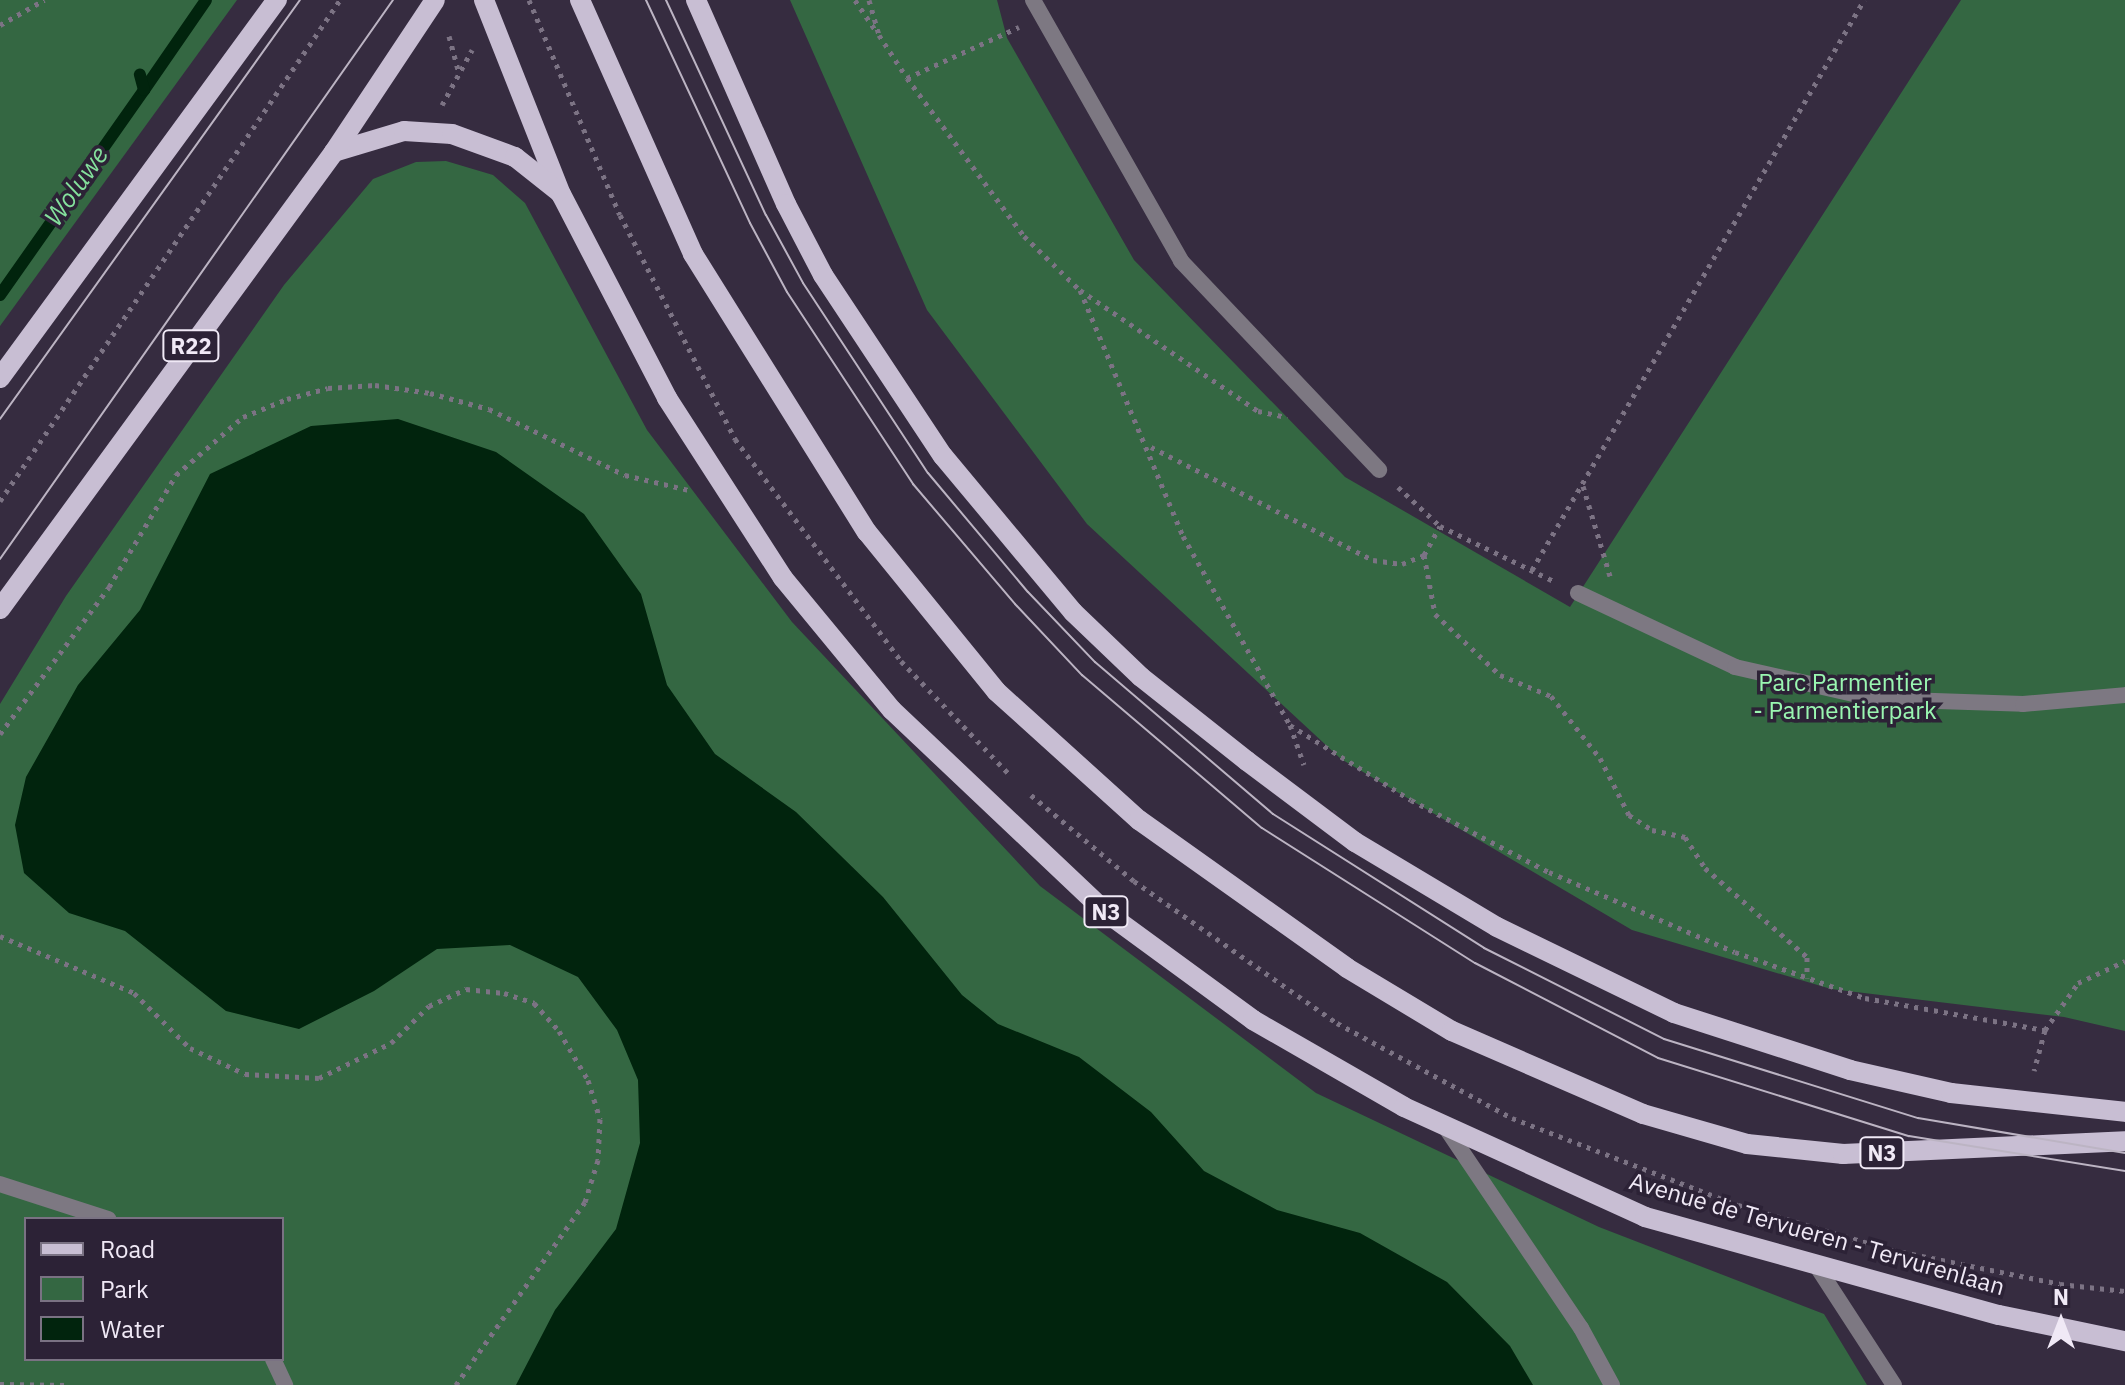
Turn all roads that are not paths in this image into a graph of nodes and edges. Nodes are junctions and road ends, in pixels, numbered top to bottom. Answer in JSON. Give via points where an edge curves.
{"nodes":[{"id":1,"x":277,"y":0,"type":"edge"},
{"id":2,"x":435,"y":0,"type":"edge"},
{"id":3,"x":484,"y":0,"type":"edge"},
{"id":4,"x":580,"y":0,"type":"edge"},
{"id":5,"x":696,"y":0,"type":"edge"},
{"id":6,"x":1033,"y":0,"type":"edge"},
{"id":7,"x":334,"y":152,"type":"junction"},
{"id":8,"x":561,"y":194,"type":"junction"},
{"id":9,"x":0,"y":378,"type":"edge"},
{"id":10,"x":1379,"y":470,"type":"road end"},
{"id":11,"x":1578,"y":593,"type":"road end"},
{"id":12,"x":0,"y":609,"type":"edge"},
{"id":13,"x":2125,"y":695,"type":"edge"},
{"id":14,"x":2125,"y":1112,"type":"edge"},
{"id":15,"x":1444,"y":1125,"type":"junction"},
{"id":16,"x":2125,"y":1141,"type":"edge"},
{"id":17,"x":0,"y":1184,"type":"edge"},
{"id":18,"x":102,"y":1217,"type":"edge"},
{"id":19,"x":1816,"y":1265,"type":"junction"},
{"id":20,"x":2125,"y":1341,"type":"edge"},
{"id":21,"x":274,"y":1361,"type":"edge"},
{"id":22,"x":285,"y":1385,"type":"edge"},
{"id":23,"x":1612,"y":1385,"type":"edge"},
{"id":24,"x":1894,"y":1385,"type":"edge"}],
"edges":[{"from":1,"to":9,"type":"main road"},
{"from":2,"to":7,"type":"main road","number":"R22"},
{"from":3,"to":8,"type":"main road","name":"Avenue de Tervueren - Tervurenlaan","number":"N3"},
{"from":4,"to":16,"type":"main road","number":"N3","via":[[693,254],[867,532],[996,691],[1139,820],[1347,968],[1452,1031],[1643,1114],[1747,1144],[1843,1154]]},
{"from":5,"to":14,"type":"main road","via":[[823,275],[943,456],[1073,612],[1141,677],[1247,761],[1355,842],[1497,927],[1674,1013],[1850,1070],[1951,1093]]},
{"from":6,"to":10,"type":"street","via":[[1181,261]]},
{"from":7,"to":8,"type":"main road","via":[[404,131],[452,134],[515,157]]},
{"from":7,"to":12,"type":"main road","number":"R22"},
{"from":8,"to":15,"type":"main road","name":"Avenue de Tervueren - Tervurenlaan","number":"N3","via":[[667,398],[733,501],[783,578],[892,710],[1107,913],[1253,1020]]},
{"from":11,"to":13,"type":"street","via":[[1735,667],[1876,699],[2023,704]]},
{"from":15,"to":19,"type":"main road","name":"Avenue de Tervueren - Tervurenlaan","number":"N3","via":[[1645,1217]]},
{"from":15,"to":23,"type":"street","via":[[1581,1328]]},
{"from":17,"to":18,"type":"street"},
{"from":19,"to":20,"type":"main road","name":"Avenue de Tervueren - Tervurenlaan","number":"N3","via":[[1999,1315]]},
{"from":19,"to":24,"type":"street"},
{"from":21,"to":22,"type":"street"}]}
